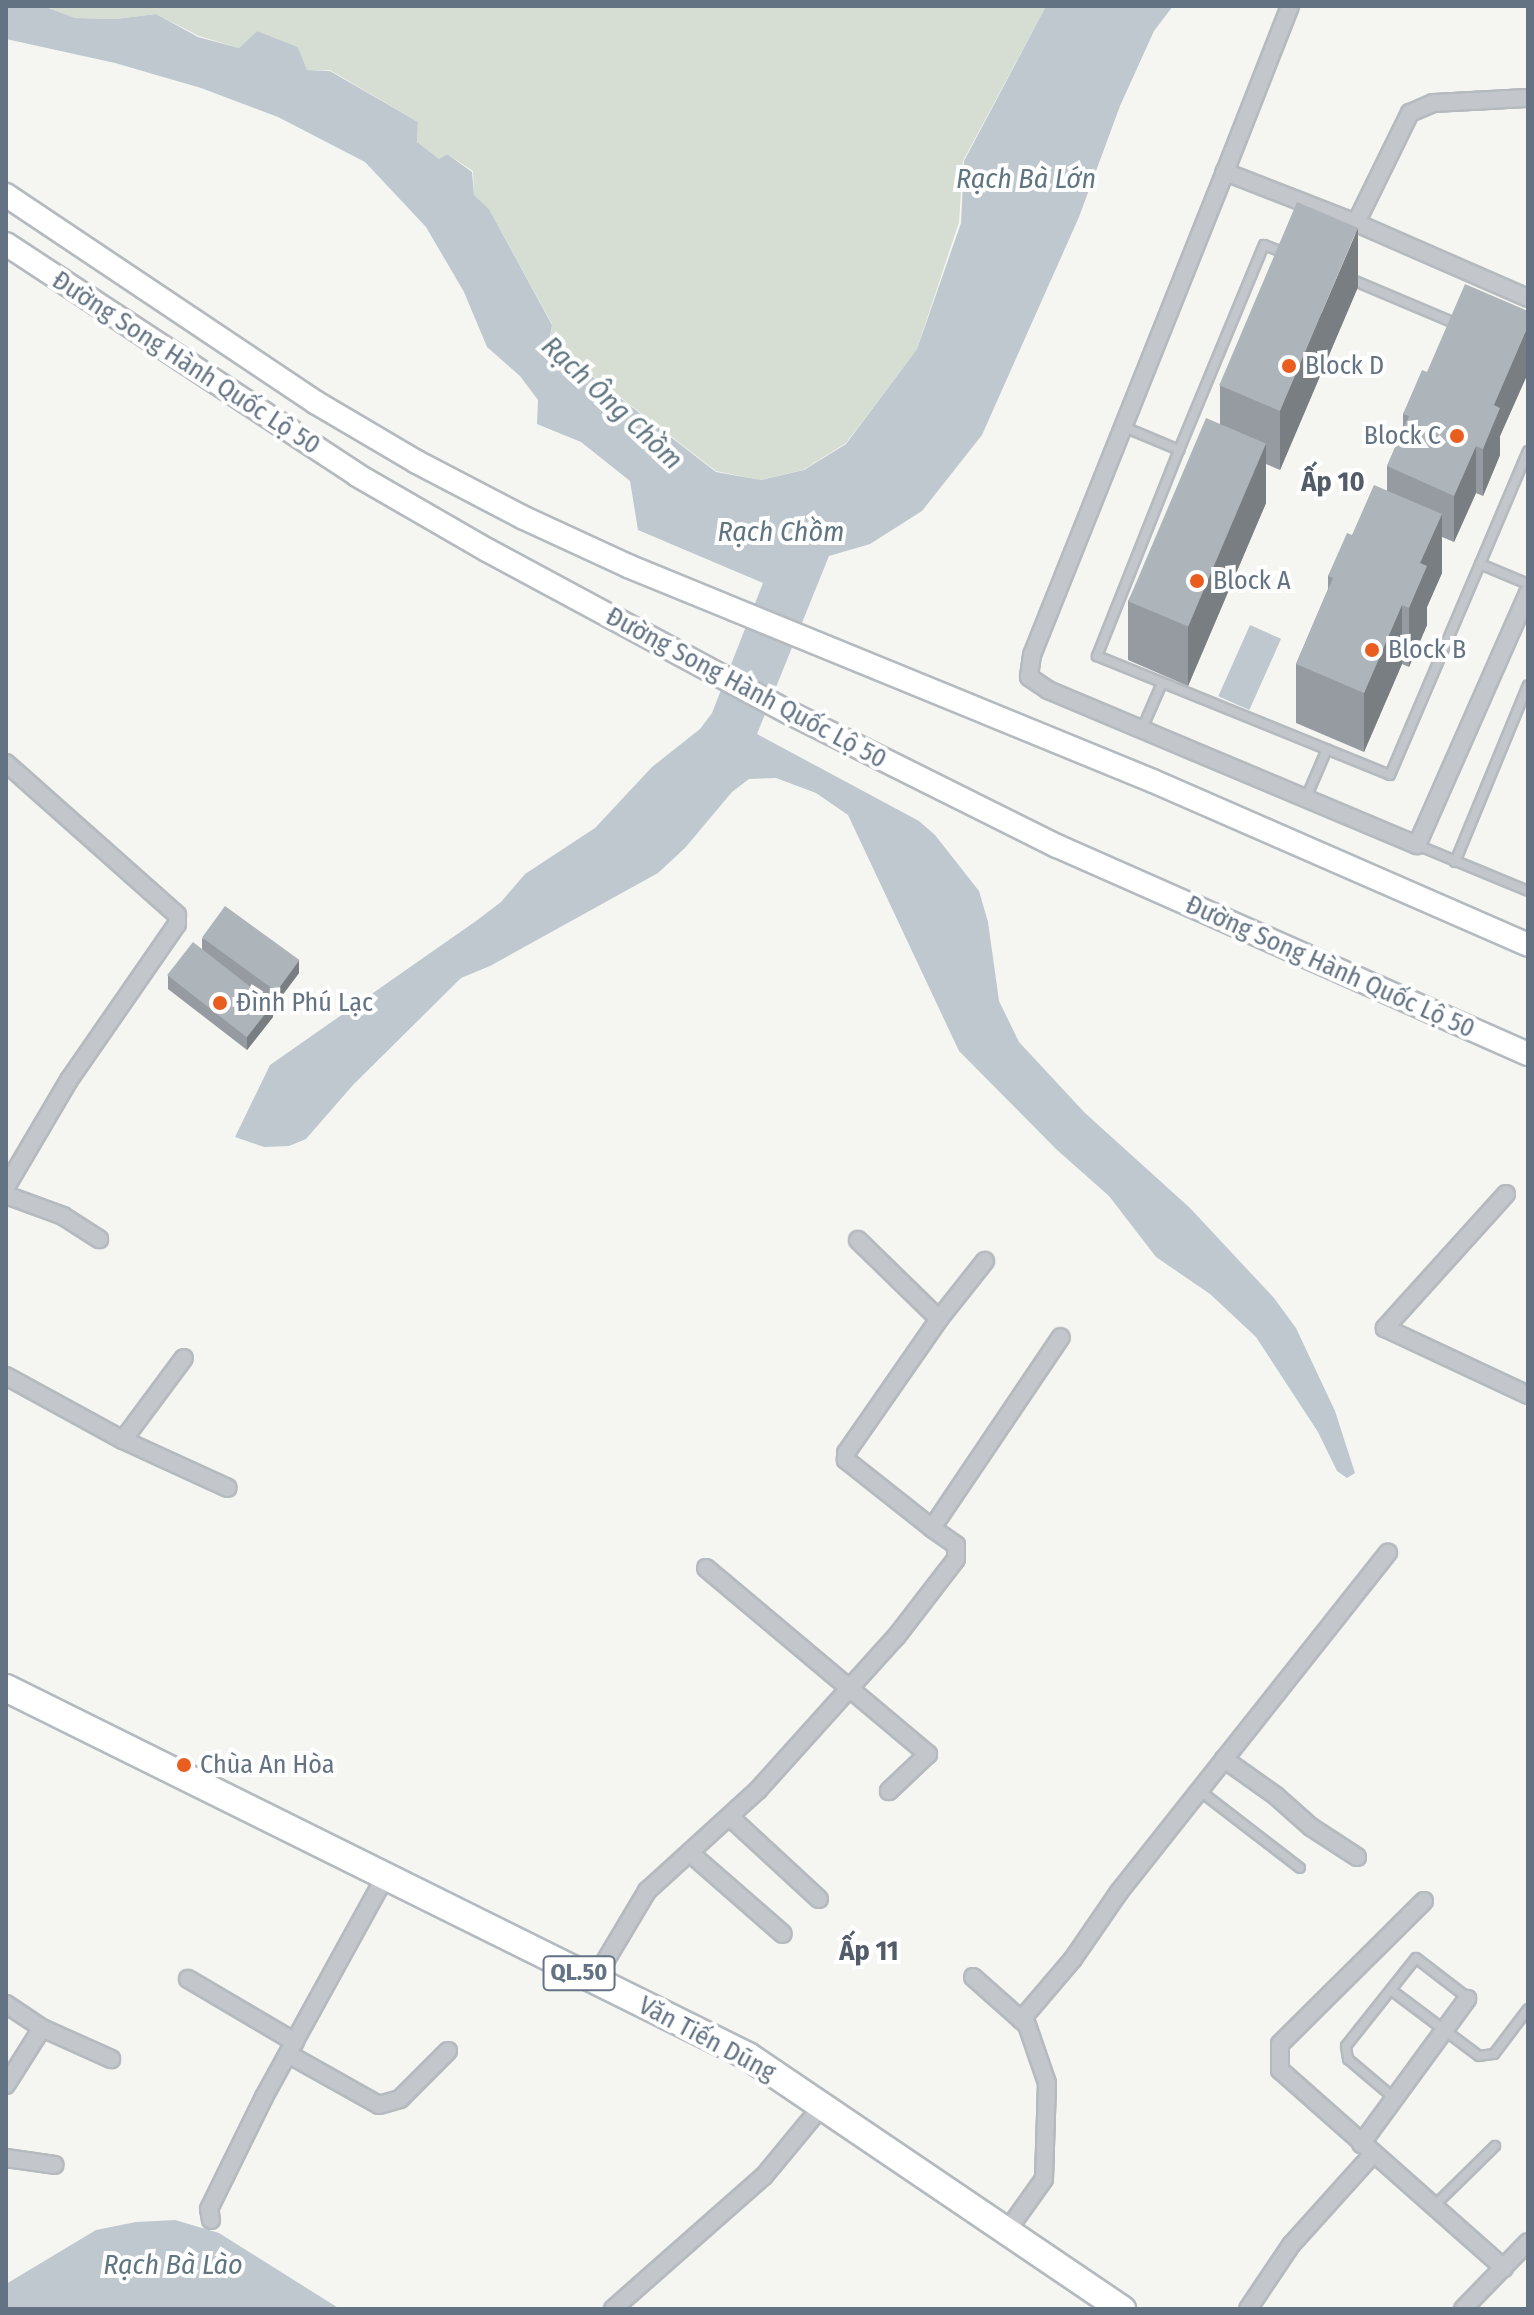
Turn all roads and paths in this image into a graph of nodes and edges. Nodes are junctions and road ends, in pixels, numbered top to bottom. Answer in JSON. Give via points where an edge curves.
{"nodes":[{"id":1,"x":1290,"y":6,"type":"edge"},
{"id":2,"x":1526,"y":100,"type":"edge"},
{"id":3,"x":1225,"y":172,"type":"junction"},
{"id":4,"x":6,"y":195,"type":"edge"},
{"id":5,"x":1346,"y":224,"type":"junction"},
{"id":6,"x":6,"y":244,"type":"edge"},
{"id":7,"x":1293,"y":256,"type":"edge"},
{"id":8,"x":1336,"y":273,"type":"edge"},
{"id":9,"x":1516,"y":298,"type":"edge"},
{"id":10,"x":1464,"y":326,"type":"edge"},
{"id":11,"x":1123,"y":427,"type":"junction"},
{"id":12,"x":1179,"y":450,"type":"junction"},
{"id":13,"x":1528,"y":451,"type":"edge"},
{"id":14,"x":1480,"y":564,"type":"junction"},
{"id":15,"x":1528,"y":584,"type":"edge"},
{"id":16,"x":1528,"y":593,"type":"edge"},
{"id":17,"x":1162,"y":683,"type":"junction"},
{"id":18,"x":1528,"y":685,"type":"edge"},
{"id":19,"x":1142,"y":729,"type":"junction"},
{"id":20,"x":1327,"y":749,"type":"junction"},
{"id":21,"x":6,"y":763,"type":"edge"},
{"id":22,"x":1306,"y":798,"type":"junction"},
{"id":23,"x":1417,"y":845,"type":"junction"},
{"id":24,"x":1455,"y":862,"type":"junction"},
{"id":25,"x":1528,"y":891,"type":"edge"},
{"id":26,"x":1528,"y":945,"type":"edge"},
{"id":27,"x":1528,"y":1054,"type":"edge"},
{"id":28,"x":6,"y":1187,"type":"edge"},
{"id":29,"x":1506,"y":1194,"type":"dead end"},
{"id":30,"x":6,"y":1195,"type":"edge"},
{"id":31,"x":99,"y":1239,"type":"dead end"},
{"id":32,"x":858,"y":1240,"type":"dead end"},
{"id":33,"x":985,"y":1261,"type":"dead end"},
{"id":34,"x":939,"y":1319,"type":"junction"},
{"id":35,"x":1061,"y":1337,"type":"dead end"},
{"id":36,"x":184,"y":1358,"type":"dead end"},
{"id":37,"x":6,"y":1376,"type":"edge"},
{"id":38,"x":1528,"y":1395,"type":"edge"},
{"id":39,"x":123,"y":1440,"type":"junction"},
{"id":40,"x":228,"y":1488,"type":"dead end"},
{"id":41,"x":932,"y":1528,"type":"junction"},
{"id":42,"x":1388,"y":1553,"type":"dead end"},
{"id":43,"x":706,"y":1568,"type":"dead end"},
{"id":44,"x":847,"y":1687,"type":"junction"},
{"id":45,"x":6,"y":1688,"type":"edge"},
{"id":46,"x":1224,"y":1759,"type":"junction"},
{"id":47,"x":889,"y":1791,"type":"dead end"},
{"id":48,"x":1200,"y":1791,"type":"junction"},
{"id":49,"x":730,"y":1817,"type":"junction"},
{"id":50,"x":690,"y":1853,"type":"junction"},
{"id":51,"x":1357,"y":1857,"type":"dead end"},
{"id":52,"x":1300,"y":1868,"type":"dead end"},
{"id":53,"x":385,"y":1877,"type":"junction"},
{"id":54,"x":819,"y":1899,"type":"dead end"},
{"id":55,"x":1424,"y":1901,"type":"dead end"},
{"id":56,"x":783,"y":1934,"type":"dead end"},
{"id":57,"x":973,"y":1977,"type":"dead end"},
{"id":58,"x":188,"y":1979,"type":"dead end"},
{"id":59,"x":594,"y":1980,"type":"junction"},
{"id":60,"x":1391,"y":1990,"type":"junction"},
{"id":61,"x":1467,"y":1999,"type":"joint"},
{"id":62,"x":6,"y":2004,"type":"edge"},
{"id":63,"x":1528,"y":2009,"type":"edge"},
{"id":64,"x":1021,"y":2020,"type":"junction"},
{"id":65,"x":42,"y":2028,"type":"junction"},
{"id":66,"x":1444,"y":2032,"type":"junction"},
{"id":67,"x":291,"y":2048,"type":"junction"},
{"id":68,"x":448,"y":2051,"type":"dead end"},
{"id":69,"x":111,"y":2059,"type":"dead end"},
{"id":70,"x":6,"y":2085,"type":"edge"},
{"id":71,"x":1394,"y":2098,"type":"junction"},
{"id":72,"x":822,"y":2106,"type":"junction"},
{"id":73,"x":1495,"y":2146,"type":"dead end"},
{"id":74,"x":1366,"y":2150,"type":"junction"},
{"id":75,"x":6,"y":2158,"type":"edge"},
{"id":76,"x":55,"y":2165,"type":"dead end"},
{"id":77,"x":1432,"y":2207,"type":"junction"},
{"id":78,"x":211,"y":2220,"type":"dead end"},
{"id":79,"x":1007,"y":2231,"type":"junction"},
{"id":80,"x":1528,"y":2242,"type":"edge"},
{"id":81,"x":1504,"y":2268,"type":"junction"},
{"id":82,"x":1117,"y":2308,"type":"edge"},
{"id":83,"x":613,"y":2309,"type":"edge"},
{"id":84,"x":1248,"y":2309,"type":"edge"},
{"id":85,"x":1463,"y":2309,"type":"edge"}],
"edges":[{"from":1,"to":3,"type":"street"},
{"from":2,"to":5,"type":"street","via":[[1433,103],[1410,113]]},
{"from":3,"to":5,"type":"street"},
{"from":3,"to":11,"type":"street"},
{"from":4,"to":26,"type":"main road","name":"Đường Song Hành Quốc Lộ 50","via":[[315,402],[417,462],[575,542],[1153,781]]},
{"from":5,"to":9,"type":"street"},
{"from":6,"to":27,"type":"main road","name":"Đường Song Hành Quốc Lộ 50","via":[[357,475],[724,678],[1057,846]]},
{"from":7,"to":12,"type":"lane","via":[[1264,245]]},
{"from":8,"to":10,"type":"lane"},
{"from":11,"to":12,"type":"lane"},
{"from":11,"to":19,"type":"street","via":[[1032,655],[1029,677]]},
{"from":12,"to":17,"type":"lane","via":[[1097,656]]},
{"from":13,"to":14,"type":"lane"},
{"from":14,"to":15,"type":"lane"},
{"from":14,"to":20,"type":"lane","via":[[1390,775]]},
{"from":16,"to":23,"type":"street"},
{"from":17,"to":19,"type":"lane"},
{"from":17,"to":20,"type":"lane"},
{"from":18,"to":24,"type":"lane"},
{"from":19,"to":22,"type":"street"},
{"from":20,"to":22,"type":"lane"},
{"from":21,"to":28,"type":"street","via":[[177,915],[177,924],[69,1080]]},
{"from":22,"to":23,"type":"street"},
{"from":23,"to":24,"type":"lane"},
{"from":24,"to":25,"type":"lane"},
{"from":29,"to":38,"type":"street","via":[[1385,1328]]},
{"from":30,"to":31,"type":"street","via":[[63,1216]]},
{"from":32,"to":34,"type":"street"},
{"from":33,"to":34,"type":"street"},
{"from":34,"to":41,"type":"street","via":[[846,1453],[846,1460]]},
{"from":35,"to":41,"type":"street"},
{"from":36,"to":39,"type":"street"},
{"from":37,"to":39,"type":"street"},
{"from":39,"to":40,"type":"street"},
{"from":41,"to":44,"type":"street","via":[[956,1545],[956,1559],[896,1637]]},
{"from":42,"to":46,"type":"street"},
{"from":43,"to":44,"type":"street"},
{"from":44,"to":47,"type":"street","via":[[928,1754]]},
{"from":44,"to":49,"type":"street"},
{"from":45,"to":53,"type":"highway","name":"Văn Tiến Dũng","number":"QL.50"},
{"from":46,"to":48,"type":"street"},
{"from":46,"to":51,"type":"street"},
{"from":48,"to":52,"type":"lane"},
{"from":48,"to":64,"type":"street"},
{"from":49,"to":50,"type":"street"},
{"from":49,"to":54,"type":"street"},
{"from":50,"to":56,"type":"street"},
{"from":50,"to":59,"type":"street","via":[[647,1891]]},
{"from":53,"to":59,"type":"highway","name":"Văn Tiến Dũng","number":"QL.50"},
{"from":53,"to":67,"type":"street"},
{"from":55,"to":74,"type":"street","via":[[1280,2044],[1280,2070]]},
{"from":57,"to":64,"type":"street"},
{"from":58,"to":67,"type":"street"},
{"from":59,"to":72,"type":"highway","name":"Văn Tiến Dũng","number":"QL.50","via":[[748,2056]]},
{"from":60,"to":61,"type":"lane","via":[[1416,1958]]},
{"from":60,"to":66,"type":"lane"},
{"from":60,"to":71,"type":"lane","via":[[1345,2050],[1348,2059]]},
{"from":61,"to":66,"type":"street"},
{"from":62,"to":65,"type":"street"},
{"from":63,"to":66,"type":"lane","via":[[1487,2056]]},
{"from":64,"to":79,"type":"street","via":[[1047,2083],[1044,2179]]},
{"from":65,"to":69,"type":"street"},
{"from":65,"to":70,"type":"street"},
{"from":66,"to":71,"type":"street"},
{"from":67,"to":68,"type":"street","via":[[379,2105],[400,2099]]},
{"from":67,"to":78,"type":"street","via":[[209,2209]]},
{"from":71,"to":74,"type":"street"},
{"from":72,"to":79,"type":"highway","name":"Văn Tiến Dũng","number":"QL.50"},
{"from":72,"to":83,"type":"street","via":[[764,2176]]},
{"from":73,"to":77,"type":"lane"},
{"from":74,"to":77,"type":"street"},
{"from":74,"to":84,"type":"street","via":[[1284,2253]]},
{"from":75,"to":76,"type":"street"},
{"from":77,"to":81,"type":"street"},
{"from":79,"to":82,"type":"highway","name":"Văn Tiến Dũng","number":"QL.50"},
{"from":80,"to":81,"type":"street"},
{"from":81,"to":85,"type":"street"}]}
